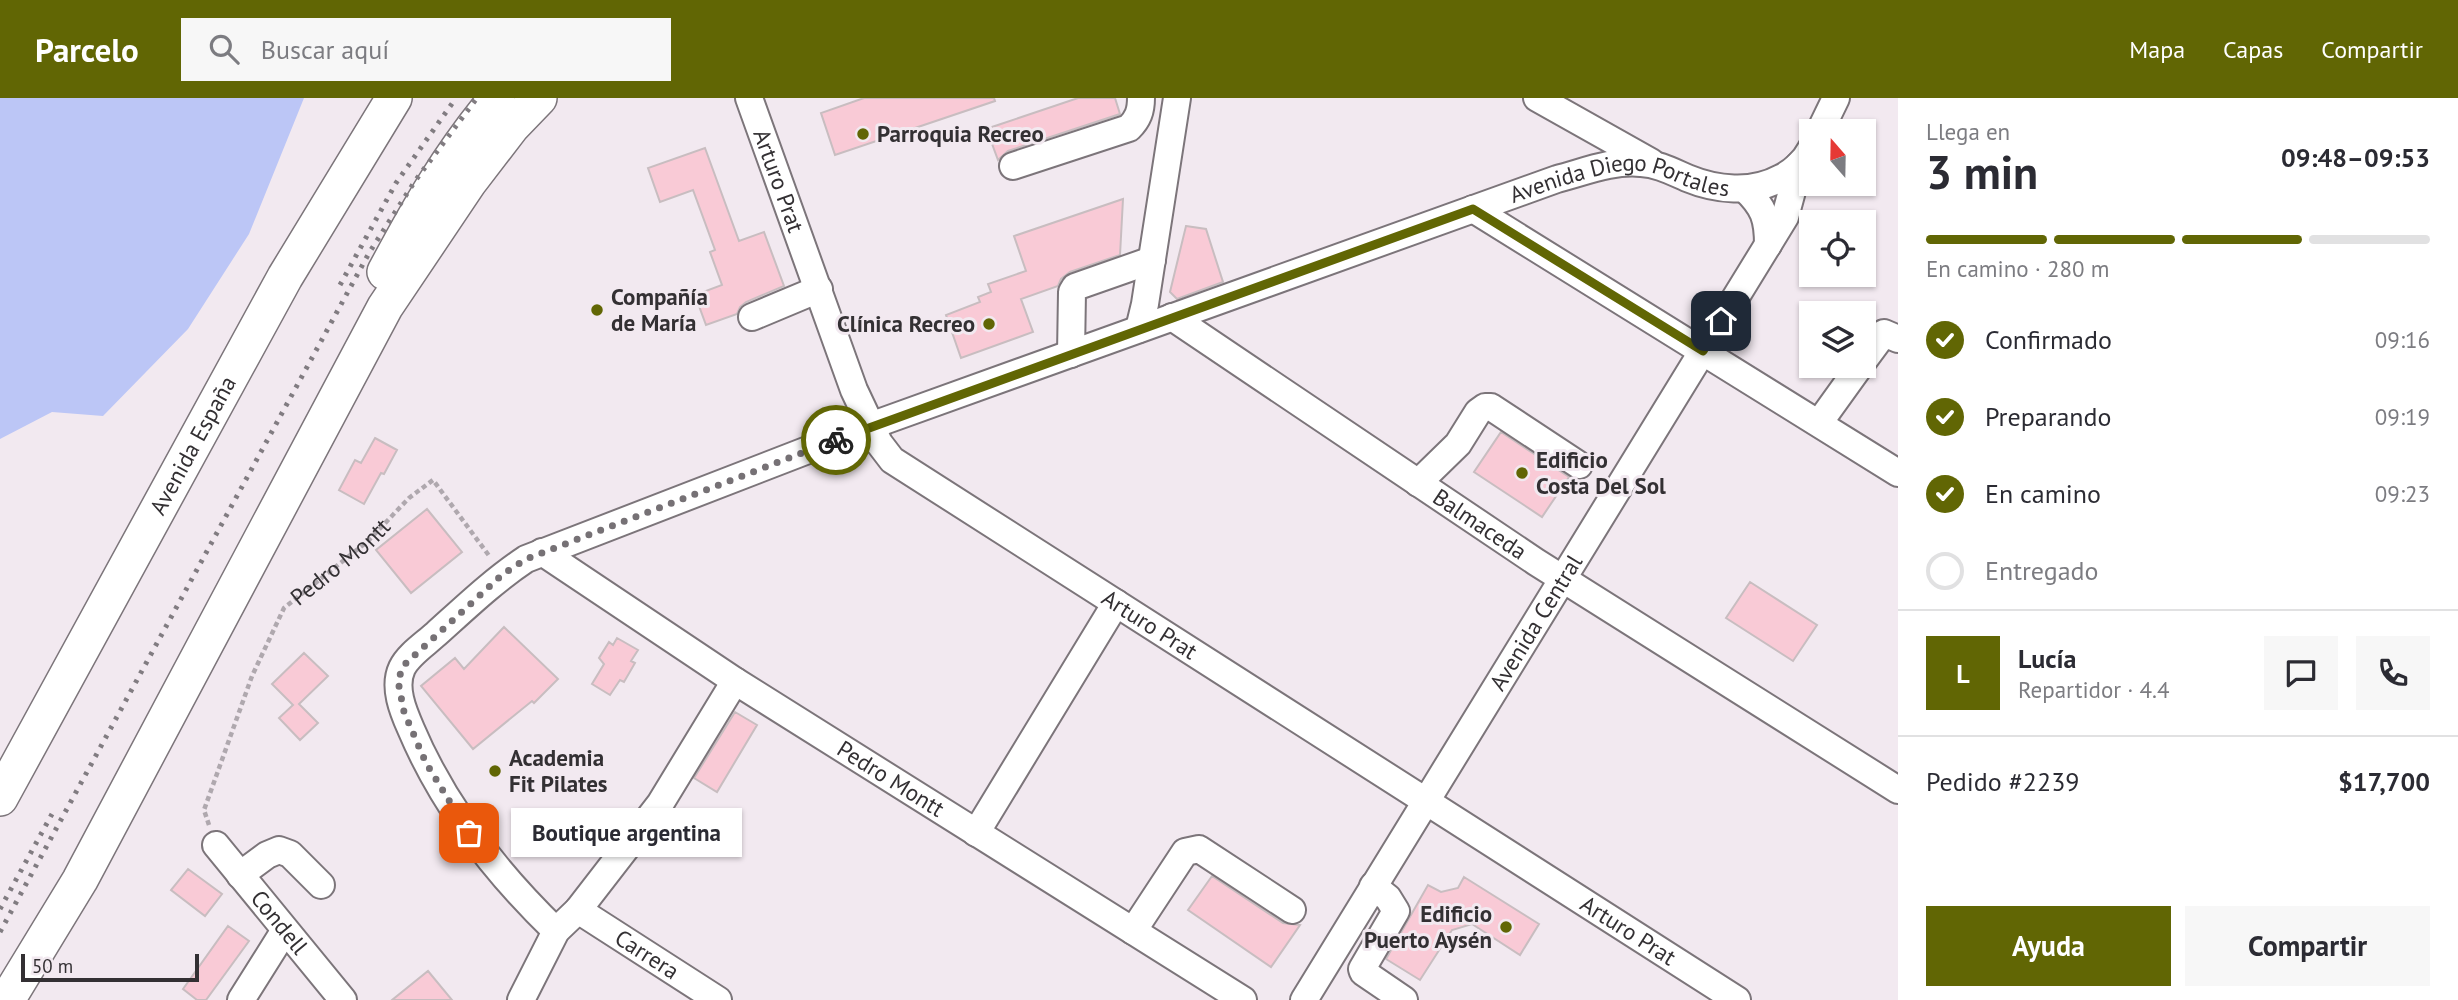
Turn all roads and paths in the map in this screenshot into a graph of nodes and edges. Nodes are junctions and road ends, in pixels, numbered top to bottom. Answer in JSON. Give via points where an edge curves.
{"nodes":[{"id":1,"x":394,"y":98,"type":"edge"},
{"id":2,"x":497,"y":98,"type":"edge"},
{"id":3,"x":539,"y":98,"type":"edge"},
{"id":4,"x":749,"y":98,"type":"edge"},
{"id":5,"x":1141,"y":98,"type":"edge"},
{"id":6,"x":1177,"y":98,"type":"edge"},
{"id":7,"x":1537,"y":98,"type":"edge"},
{"id":8,"x":1836,"y":98,"type":"edge"},
{"id":9,"x":1826,"y":119,"type":"edge"},
{"id":10,"x":1799,"y":162,"type":"edge"},
{"id":11,"x":1655,"y":164,"type":"junction"},
{"id":12,"x":1013,"y":166,"type":"dead end"},
{"id":13,"x":1799,"y":175,"type":"edge"},
{"id":14,"x":1745,"y":189,"type":"junction"},
{"id":15,"x":1473,"y":209,"type":"junction"},
{"id":16,"x":1768,"y":245,"type":"junction"},
{"id":17,"x":1152,"y":260,"type":"junction"},
{"id":18,"x":819,"y":289,"type":"junction"},
{"id":19,"x":385,"y":307,"type":"junction"},
{"id":20,"x":752,"y":317,"type":"dead end"},
{"id":21,"x":1172,"y":317,"type":"junction"},
{"id":22,"x":1139,"y":329,"type":"junction"},
{"id":23,"x":1898,"y":339,"type":"edge"},
{"id":24,"x":1876,"y":344,"type":"edge"},
{"id":25,"x":1703,"y":351,"type":"junction"},
{"id":26,"x":1071,"y":354,"type":"junction"},
{"id":27,"x":1851,"y":378,"type":"edge"},
{"id":28,"x":1819,"y":423,"type":"junction"},
{"id":29,"x":870,"y":426,"type":"junction"},
{"id":30,"x":1579,"y":465,"type":"dead end"},
{"id":31,"x":1898,"y":473,"type":"edge"},
{"id":32,"x":1418,"y":482,"type":"junction"},
{"id":33,"x":542,"y":552,"type":"junction"},
{"id":34,"x":503,"y":574,"type":"junction"},
{"id":35,"x":1563,"y":579,"type":"junction"},
{"id":36,"x":1116,"y":603,"type":"junction"},
{"id":37,"x":735,"y":681,"type":"junction"},
{"id":38,"x":1898,"y":790,"type":"edge"},
{"id":39,"x":0,"y":798,"type":"edge"},
{"id":40,"x":1426,"y":801,"type":"junction"},
{"id":41,"x":976,"y":832,"type":"junction"},
{"id":42,"x":216,"y":845,"type":"joint"},
{"id":43,"x":240,"y":875,"type":"junction"},
{"id":44,"x":321,"y":885,"type":"dead end"},
{"id":45,"x":1373,"y":886,"type":"junction"},
{"id":46,"x":578,"y":910,"type":"junction"},
{"id":47,"x":1292,"y":910,"type":"dead end"},
{"id":48,"x":285,"y":930,"type":"junction"},
{"id":49,"x":556,"y":931,"type":"junction"},
{"id":50,"x":1133,"y":931,"type":"junction"},
{"id":51,"x":7,"y":1000,"type":"edge"},
{"id":52,"x":241,"y":1000,"type":"edge"},
{"id":53,"x":343,"y":1000,"type":"edge"},
{"id":54,"x":521,"y":1000,"type":"edge"},
{"id":55,"x":718,"y":1000,"type":"edge"},
{"id":56,"x":1243,"y":1000,"type":"edge"},
{"id":57,"x":1304,"y":1000,"type":"edge"},
{"id":58,"x":1405,"y":1000,"type":"edge"},
{"id":59,"x":1737,"y":1000,"type":"edge"}],
"edges":[{"from":1,"to":39,"type":"main road","name":"Avenida España","via":[[285,277]]},
{"from":2,"to":19,"type":"main road","via":[[467,133],[384,273]]},
{"from":3,"to":19,"type":"main road","via":[[469,182]]},
{"from":4,"to":18,"type":"street","name":"Arturo Prat"},
{"from":5,"to":12,"type":"street","via":[[1141,109],[1129,128]]},
{"from":6,"to":17,"type":"street"},
{"from":7,"to":11,"type":"street"},
{"from":8,"to":9,"type":"street"},
{"from":10,"to":14,"type":"street","name":"Avenida Diego Portales","via":[[1774,182]]},
{"from":11,"to":14,"type":"street","name":"Avenida Diego Portales","via":[[1688,178]]},
{"from":11,"to":15,"type":"street","name":"Avenida Diego Portales","via":[[1602,167]]},
{"from":13,"to":16,"type":"street","name":"Avenida Central","via":[[1785,217]]},
{"from":14,"to":16,"type":"street","via":[[1759,202],[1768,225]]},
{"from":15,"to":21,"type":"street","name":"Avenida Diego Portales"},
{"from":15,"to":25,"type":"street"},
{"from":16,"to":25,"type":"street","name":"Avenida Central"},
{"from":17,"to":22,"type":"street"},
{"from":17,"to":26,"type":"street","via":[[1074,288]]},
{"from":18,"to":20,"type":"street"},
{"from":18,"to":29,"type":"street","name":"Arturo Prat"},
{"from":19,"to":51,"type":"main road","via":[[80,880]]},
{"from":21,"to":22,"type":"street","name":"Avenida Diego Portales"},
{"from":21,"to":32,"type":"street","name":"Balmaceda"},
{"from":22,"to":26,"type":"street","name":"Avenida Diego Portales"},
{"from":23,"to":24,"type":"street","via":[[1884,333]]},
{"from":25,"to":28,"type":"street"},
{"from":25,"to":35,"type":"street","name":"Avenida Central"},
{"from":26,"to":29,"type":"street","name":"Avenida Diego Portales"},
{"from":27,"to":28,"type":"street"},
{"from":28,"to":31,"type":"street"},
{"from":29,"to":33,"type":"street","name":"Avenida Diego Portales"},
{"from":29,"to":36,"type":"street","name":"Arturo Prat","via":[[892,460]]},
{"from":30,"to":32,"type":"street","via":[[1485,407],[1458,444]]},
{"from":32,"to":35,"type":"street","name":"Balmaceda"},
{"from":33,"to":34,"type":"street","name":"Avenida Diego Portales"},
{"from":33,"to":37,"type":"street","name":"Pedro Montt"},
{"from":34,"to":42,"type":"path","name":"Pedro Montt","via":[[433,480],[368,541],[284,608],[252,676],[204,810]]},
{"from":34,"to":49,"type":"street","name":"Avenida Diego Portales","via":[[403,666],[398,681],[404,712],[426,763],[462,821],[504,877]]},
{"from":35,"to":38,"type":"street","name":"Balmaceda"},
{"from":35,"to":40,"type":"street","name":"Avenida Central"},
{"from":36,"to":40,"type":"street","name":"Arturo Prat"},
{"from":36,"to":41,"type":"street"},
{"from":37,"to":41,"type":"street","name":"Pedro Montt"},
{"from":37,"to":46,"type":"street","via":[[660,804]]},
{"from":40,"to":45,"type":"street","name":"Avenida Central"},
{"from":40,"to":59,"type":"street","name":"Arturo Prat"},
{"from":41,"to":50,"type":"street","name":"Pedro Montt"},
{"from":42,"to":43,"type":"street","name":"Condell"},
{"from":43,"to":44,"type":"street","via":[[279,850],[290,854]]},
{"from":43,"to":48,"type":"street","name":"Condell"},
{"from":45,"to":57,"type":"street","name":"Avenida Central"},
{"from":45,"to":58,"type":"street","via":[[1396,911],[1362,969]]},
{"from":46,"to":49,"type":"street"},
{"from":46,"to":55,"type":"street","name":"Carrera"},
{"from":47,"to":50,"type":"street","via":[[1199,849],[1191,849]]},
{"from":48,"to":52,"type":"street"},
{"from":48,"to":53,"type":"street","name":"Condell"},
{"from":49,"to":54,"type":"street"},
{"from":50,"to":56,"type":"street","name":"Pedro Montt"}]}
